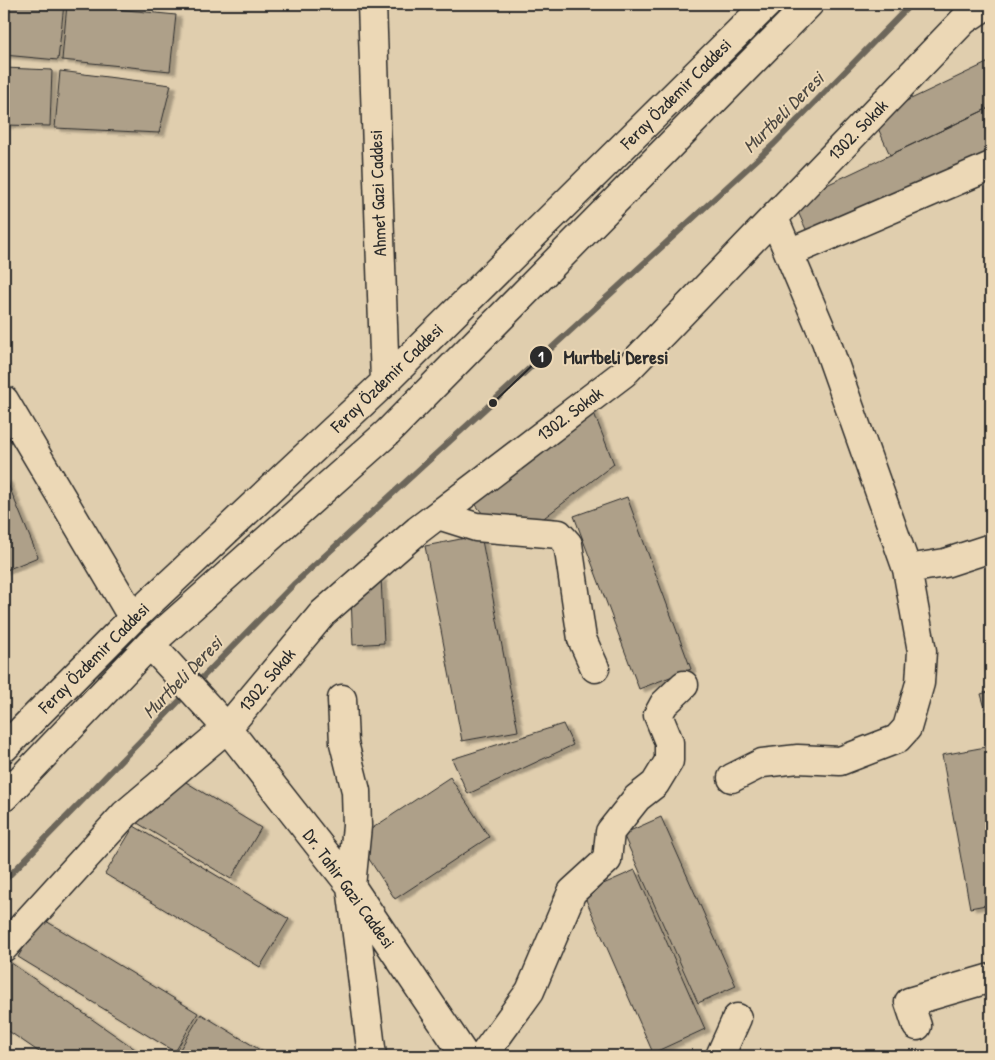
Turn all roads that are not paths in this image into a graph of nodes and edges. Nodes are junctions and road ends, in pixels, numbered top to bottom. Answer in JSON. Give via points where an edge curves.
{"nodes":[{"id":1,"x":372,"y":4,"type":"edge"},
{"id":2,"x":767,"y":4,"type":"edge"},
{"id":3,"x":809,"y":4,"type":"edge"},
{"id":4,"x":988,"y":4,"type":"edge"},
{"id":5,"x":991,"y":166,"type":"edge"},
{"id":6,"x":774,"y":218,"type":"junction"},
{"id":7,"x":790,"y":253,"type":"junction"},
{"id":8,"x":385,"y":382,"type":"junction"},
{"id":9,"x":4,"y":400,"type":"edge"},
{"id":10,"x":438,"y":514,"type":"junction"},
{"id":11,"x":991,"y":548,"type":"edge"},
{"id":12,"x":907,"y":569,"type":"junction"},
{"id":13,"x":134,"y":618,"type":"junction"},
{"id":14,"x":150,"y":644,"type":"junction"},
{"id":15,"x":595,"y":668,"type":"dead end"},
{"id":16,"x":684,"y":685,"type":"dead end"},
{"id":17,"x":342,"y":700,"type":"dead end"},
{"id":18,"x":227,"y":728,"type":"junction"},
{"id":19,"x":4,"y":749,"type":"edge"},
{"id":20,"x":23,"y":777,"type":"junction"},
{"id":21,"x":732,"y":778,"type":"dead end"},
{"id":22,"x":4,"y":797,"type":"edge"},
{"id":23,"x":351,"y":886,"type":"junction"},
{"id":24,"x":4,"y":947,"type":"edge"},
{"id":25,"x":991,"y":978,"type":"edge"},
{"id":26,"x":737,"y":1018,"type":"dead end"},
{"id":27,"x":917,"y":1026,"type":"dead end"},
{"id":28,"x":372,"y":1056,"type":"edge"},
{"id":29,"x":465,"y":1056,"type":"edge"},
{"id":30,"x":482,"y":1056,"type":"edge"},
{"id":31,"x":720,"y":1056,"type":"edge"}],
"edges":[{"from":1,"to":8,"type":"street","name":"Ahmet Gazi Caddesi"},
{"from":2,"to":8,"type":"street","name":"Feray Özdemir Caddesi"},
{"from":3,"to":14,"type":"street","via":[[387,433]]},
{"from":4,"to":6,"type":"street","name":"1302. Sokak","via":[[964,20]]},
{"from":5,"to":7,"type":"street"},
{"from":6,"to":7,"type":"street"},
{"from":6,"to":10,"type":"street","name":"1302. Sokak","via":[[624,373]]},
{"from":7,"to":12,"type":"street","via":[[826,341]]},
{"from":8,"to":13,"type":"street","name":"Feray Özdemir Caddesi"},
{"from":9,"to":13,"type":"street"},
{"from":10,"to":15,"type":"street","via":[[476,527],[559,534],[568,544],[582,639]]},
{"from":10,"to":18,"type":"street","name":"1302. Sokak","via":[[323,613]]},
{"from":11,"to":12,"type":"street","via":[[945,563]]},
{"from":12,"to":21,"type":"street","via":[[922,651],[920,683],[907,728],[897,739],[840,761],[798,759],[762,763]]},
{"from":13,"to":19,"type":"street","name":"Feray Özdemir Caddesi"},
{"from":14,"to":18,"type":"street","name":"Dr. Tahir Gazi Caddesi"},
{"from":14,"to":20,"type":"street"},
{"from":16,"to":30,"type":"street","via":[[664,704],[658,715],[669,742],[670,761],[655,784],[637,798],[610,832],[607,860],[572,892],[530,991]]},
{"from":17,"to":23,"type":"street","via":[[344,744],[356,791],[357,826]]},
{"from":18,"to":23,"type":"street","name":"Dr. Tahir Gazi Caddesi"},
{"from":18,"to":24,"type":"street","name":"1302. Sokak","via":[[125,814]]},
{"from":19,"to":20,"type":"street"},
{"from":20,"to":22,"type":"street"},
{"from":23,"to":28,"type":"street"},
{"from":23,"to":29,"type":"street","name":"Dr. Tahir Gazi Caddesi"},
{"from":25,"to":27,"type":"street","via":[[909,1002]]},
{"from":26,"to":31,"type":"street"}]}
